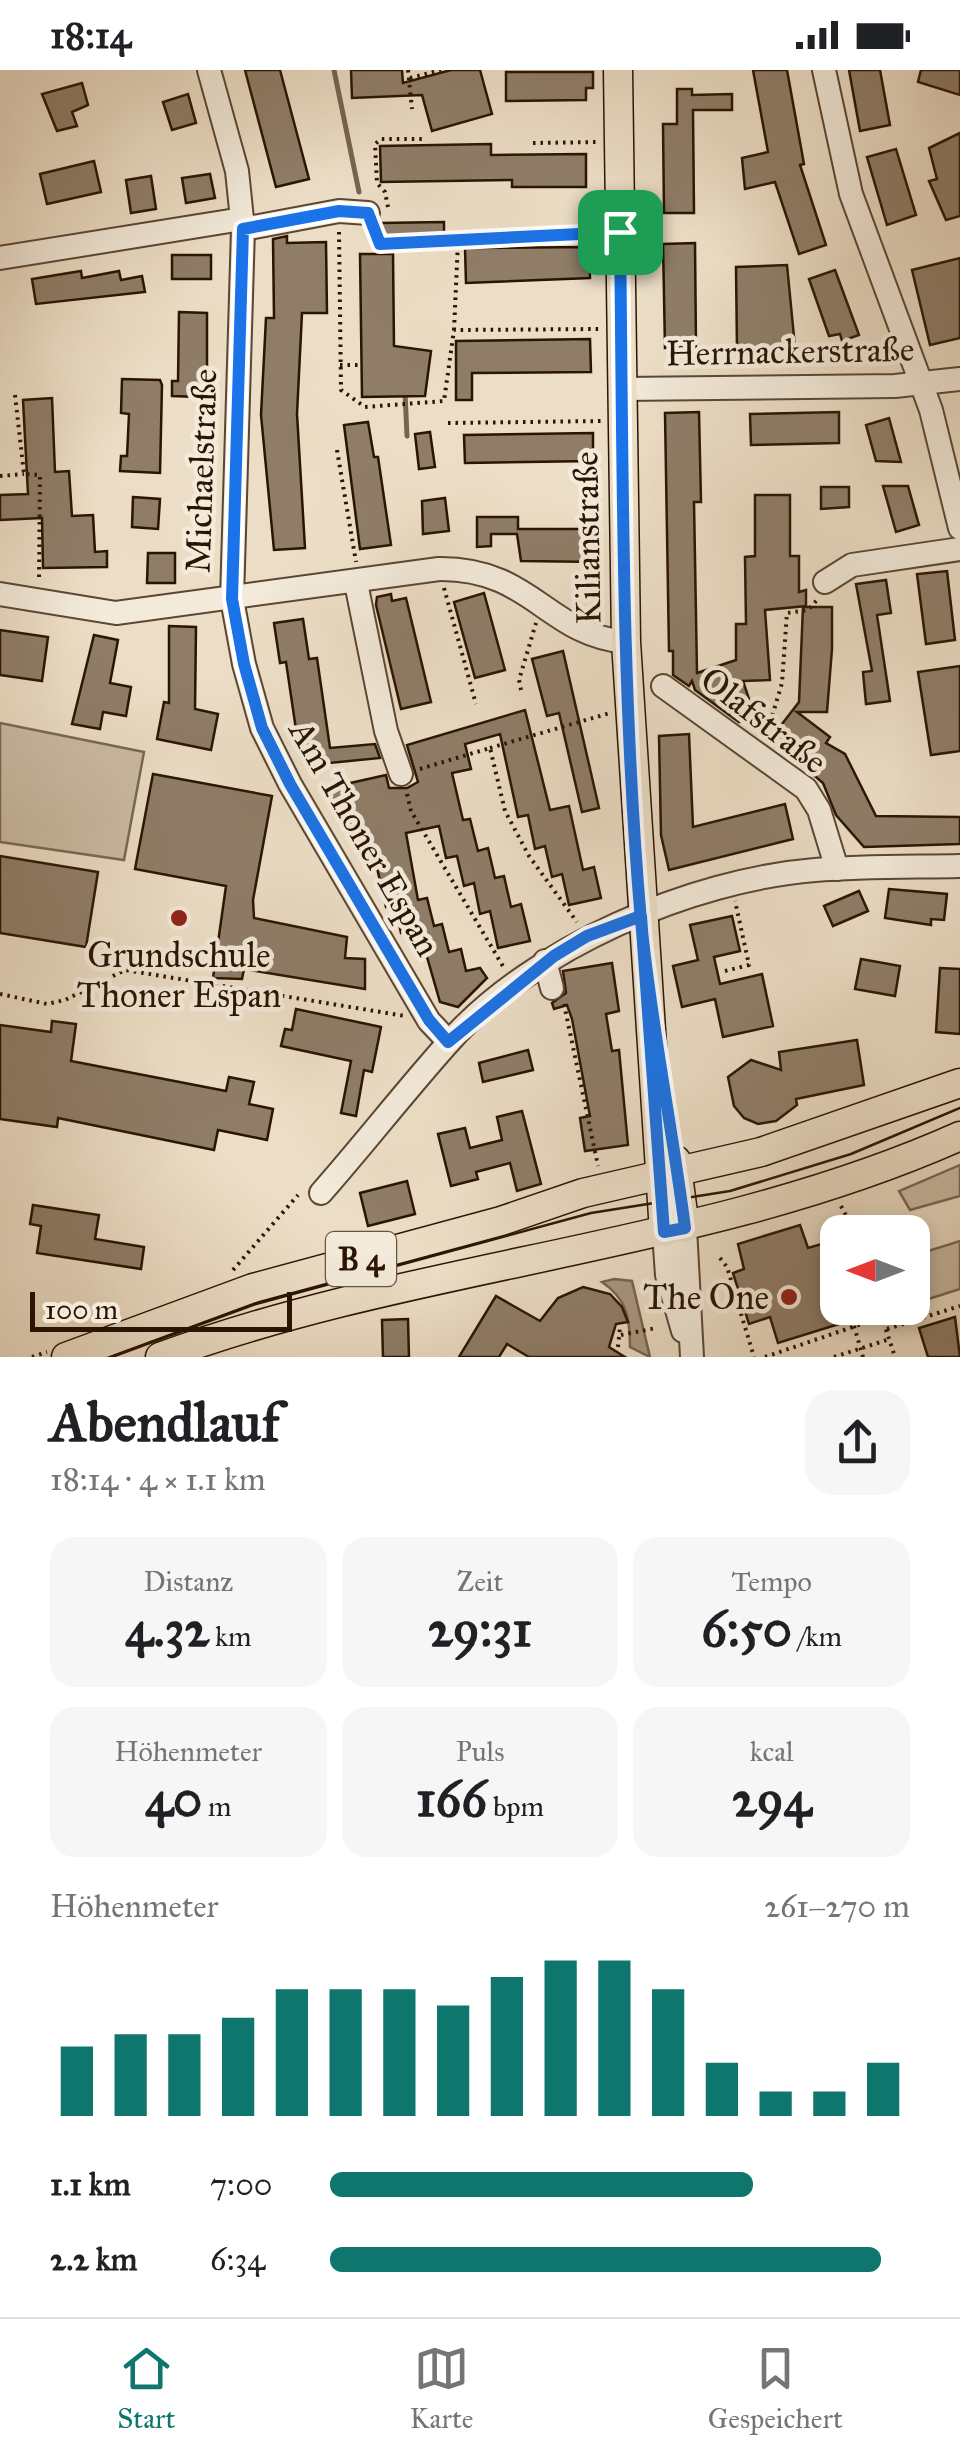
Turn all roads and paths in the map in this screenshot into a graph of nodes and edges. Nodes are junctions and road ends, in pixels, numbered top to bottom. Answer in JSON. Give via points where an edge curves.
{"nodes":[{"id":1,"x":209,"y":70,"type":"edge"},
{"id":2,"x":408,"y":70,"type":"edge"},
{"id":3,"x":441,"y":70,"type":"edge"},
{"id":4,"x":618,"y":70,"type":"edge"},
{"id":5,"x":824,"y":70,"type":"edge"},
{"id":6,"x":410,"y":78,"type":"junction"},
{"id":7,"x":412,"y":109,"type":"dead end"},
{"id":8,"x":425,"y":139,"type":"dead end"},
{"id":9,"x":619,"y":142,"type":"junction"},
{"id":10,"x":534,"y":143,"type":"dead end"},
{"id":11,"x":339,"y":211,"type":"junction"},
{"id":12,"x":379,"y":212,"type":"junction"},
{"id":13,"x":242,"y":224,"type":"junction"},
{"id":14,"x":620,"y":232,"type":"junction"},
{"id":15,"x":458,"y":242,"type":"junction"},
{"id":16,"x":0,"y":258,"type":"edge"},
{"id":17,"x":621,"y":329,"type":"junction"},
{"id":18,"x":454,"y":330,"type":"junction"},
{"id":19,"x":359,"y":365,"type":"dead end"},
{"id":20,"x":340,"y":366,"type":"junction"},
{"id":21,"x":960,"y":379,"type":"edge"},
{"id":22,"x":918,"y":384,"type":"junction"},
{"id":23,"x":622,"y":389,"type":"junction"},
{"id":24,"x":15,"y":395,"type":"dead end"},
{"id":25,"x":622,"y":420,"type":"junction"},
{"id":26,"x":448,"y":423,"type":"dead end"},
{"id":27,"x":337,"y":450,"type":"dead end"},
{"id":28,"x":24,"y":474,"type":"junction"},
{"id":29,"x":0,"y":476,"type":"edge"},
{"id":30,"x":960,"y":528,"type":"edge"},
{"id":31,"x":960,"y":549,"type":"edge"},
{"id":32,"x":439,"y":569,"type":"junction"},
{"id":33,"x":825,"y":582,"type":"joint"},
{"id":34,"x":356,"y":583,"type":"junction"},
{"id":35,"x":0,"y":594,"type":"edge"},
{"id":36,"x":232,"y":599,"type":"junction"},
{"id":37,"x":39,"y":601,"type":"junction"},
{"id":38,"x":542,"y":604,"type":"junction"},
{"id":39,"x":626,"y":642,"type":"junction"},
{"id":40,"x":663,"y":686,"type":"dead end"},
{"id":41,"x":522,"y":690,"type":"dead end"},
{"id":42,"x":476,"y":704,"type":"dead end"},
{"id":43,"x":629,"y":707,"type":"junction"},
{"id":44,"x":490,"y":748,"type":"junction"},
{"id":45,"x":758,"y":755,"type":"junction"},
{"id":46,"x":402,"y":774,"type":"junction"},
{"id":47,"x":960,"y":866,"type":"edge"},
{"id":48,"x":837,"y":869,"type":"junction"},
{"id":49,"x":732,"y":887,"type":"junction"},
{"id":50,"x":641,"y":916,"type":"junction"},
{"id":51,"x":587,"y":936,"type":"junction"},
{"id":52,"x":550,"y":958,"type":"junction"},
{"id":53,"x":726,"y":970,"type":"dead end"},
{"id":54,"x":515,"y":985,"type":"junction"},
{"id":55,"x":552,"y":988,"type":"dead end"},
{"id":56,"x":0,"y":994,"type":"edge"},
{"id":57,"x":429,"y":1020,"type":"junction"},
{"id":58,"x":448,"y":1042,"type":"junction"},
{"id":59,"x":960,"y":1083,"type":"edge"},
{"id":60,"x":960,"y":1136,"type":"edge"},
{"id":61,"x":669,"y":1175,"type":"junction"},
{"id":62,"x":600,"y":1176,"type":"dead end"},
{"id":63,"x":310,"y":1194,"type":"joint"},
{"id":64,"x":840,"y":1204,"type":"dead end"},
{"id":65,"x":846,"y":1215,"type":"edge"},
{"id":66,"x":674,"y":1230,"type":"junction"},
{"id":67,"x":720,"y":1258,"type":"dead end"},
{"id":68,"x":232,"y":1271,"type":"dead end"},
{"id":69,"x":734,"y":1293,"type":"junction"},
{"id":70,"x":724,"y":1295,"type":"dead end"},
{"id":71,"x":960,"y":1306,"type":"edge"},
{"id":72,"x":857,"y":1325,"type":"edge"},
{"id":73,"x":886,"y":1325,"type":"edge"},
{"id":74,"x":854,"y":1326,"type":"junction"},
{"id":75,"x":620,"y":1327,"type":"dead end"},
{"id":76,"x":656,"y":1328,"type":"dead end"},
{"id":77,"x":887,"y":1328,"type":"junction"},
{"id":78,"x":622,"y":1335,"type":"junction"},
{"id":79,"x":890,"y":1339,"type":"junction"},
{"id":80,"x":228,"y":1346,"type":"edge"},
{"id":81,"x":618,"y":1347,"type":"dead end"},
{"id":82,"x":861,"y":1348,"type":"junction"},
{"id":83,"x":785,"y":1354,"type":"edge"},
{"id":84,"x":753,"y":1356,"type":"edge"},
{"id":85,"x":66,"y":1357,"type":"edge"},
{"id":86,"x":160,"y":1357,"type":"edge"},
{"id":87,"x":690,"y":1357,"type":"edge"},
{"id":88,"x":744,"y":1357,"type":"edge"},
{"id":89,"x":765,"y":1357,"type":"edge"},
{"id":90,"x":834,"y":1357,"type":"edge"},
{"id":91,"x":863,"y":1357,"type":"edge"},
{"id":92,"x":895,"y":1357,"type":"edge"}],
"edges":[{"from":1,"to":13,"type":"street","name":"Michaelstraße","via":[[237,171]]},
{"from":2,"to":6,"type":"path"},
{"from":3,"to":6,"type":"path"},
{"from":4,"to":9,"type":"main road","name":"Kilianstraße"},
{"from":5,"to":22,"type":"street","via":[[851,194]]},
{"from":6,"to":7,"type":"path"},
{"from":8,"to":12,"type":"path","via":[[375,144],[376,183],[385,192]]},
{"from":9,"to":10,"type":"path"},
{"from":9,"to":14,"type":"main road","name":"Kilianstraße"},
{"from":11,"to":12,"type":"street"},
{"from":11,"to":13,"type":"street"},
{"from":11,"to":20,"type":"path"},
{"from":12,"to":15,"type":"path","via":[[380,244]]},
{"from":13,"to":16,"type":"street"},
{"from":13,"to":36,"type":"street","name":"Michaelstraße"},
{"from":14,"to":15,"type":"path"},
{"from":14,"to":17,"type":"main road","name":"Kilianstraße"},
{"from":15,"to":18,"type":"path"},
{"from":17,"to":18,"type":"path"},
{"from":17,"to":23,"type":"main road","name":"Kilianstraße"},
{"from":18,"to":20,"type":"path","via":[[444,401],[366,406],[341,390]]},
{"from":19,"to":20,"type":"path"},
{"from":21,"to":22,"type":"street","name":"Herrnackerstraße"},
{"from":22,"to":23,"type":"street","name":"Herrnackerstraße"},
{"from":22,"to":30,"type":"street","via":[[931,410]]},
{"from":23,"to":25,"type":"main road","name":"Kilianstraße"},
{"from":24,"to":28,"type":"path"},
{"from":25,"to":26,"type":"path"},
{"from":25,"to":39,"type":"main road","name":"Kilianstraße"},
{"from":27,"to":34,"type":"path"},
{"from":28,"to":29,"type":"path"},
{"from":28,"to":37,"type":"path","via":[[40,476]]},
{"from":31,"to":33,"type":"street","via":[[852,565]]},
{"from":32,"to":34,"type":"street","name":"Michaelstraße"},
{"from":32,"to":38,"type":"street","name":"Michaelstraße","via":[[474,568]]},
{"from":32,"to":42,"type":"path"},
{"from":33,"to":45,"type":"path","via":[[808,610],[787,613],[782,683]]},
{"from":34,"to":36,"type":"street","name":"Michaelstraße"},
{"from":34,"to":46,"type":"street","via":[[386,731]]},
{"from":35,"to":37,"type":"street"},
{"from":36,"to":37,"type":"street","via":[[116,612]]},
{"from":36,"to":57,"type":"street","name":"Am Thoner Espan","via":[[262,728]]},
{"from":38,"to":39,"type":"street","name":"Michaelstraße","via":[[591,637]]},
{"from":38,"to":41,"type":"path","via":[[519,680]]},
{"from":39,"to":43,"type":"main road","name":"Kilianstraße"},
{"from":40,"to":45,"type":"street","name":"Olafstraße"},
{"from":43,"to":44,"type":"path"},
{"from":43,"to":50,"type":"main road","name":"Kilianstraße"},
{"from":44,"to":46,"type":"path"},
{"from":44,"to":51,"type":"path","via":[[505,811]]},
{"from":45,"to":48,"type":"street","name":"Olafstraße","via":[[806,789]]},
{"from":46,"to":54,"type":"path","via":[[411,811]]},
{"from":47,"to":48,"type":"street"},
{"from":48,"to":49,"type":"street"},
{"from":49,"to":50,"type":"street","via":[[668,902]]},
{"from":49,"to":53,"type":"path","via":[[749,966]]},
{"from":50,"to":51,"type":"street"},
{"from":50,"to":61,"type":"main road","name":"Kilianstraße"},
{"from":51,"to":52,"type":"street"},
{"from":52,"to":54,"type":"street"},
{"from":52,"to":55,"type":"street"},
{"from":52,"to":62,"type":"path"},
{"from":54,"to":58,"type":"street"},
{"from":56,"to":57,"type":"path","via":[[47,1004],[126,970]]},
{"from":57,"to":58,"type":"street","name":"Am Thoner Espan"},
{"from":58,"to":63,"type":"street"},
{"from":59,"to":61,"type":"main road","number":"B 4","via":[[820,1134]]},
{"from":60,"to":66,"type":"main road","number":"B 4","via":[[867,1176]]},
{"from":61,"to":66,"type":"main road","name":"Kilianstraße"},
{"from":61,"to":85,"type":"main road","number":"B 4","via":[[583,1193],[226,1296]]},
{"from":63,"to":68,"type":"path"},
{"from":64,"to":65,"type":"path"},
{"from":66,"to":80,"type":"main road","number":"B 4"},
{"from":66,"to":87,"type":"street"},
{"from":67,"to":69,"type":"path"},
{"from":69,"to":70,"type":"path"},
{"from":69,"to":84,"type":"path"},
{"from":71,"to":77,"type":"path"},
{"from":72,"to":74,"type":"path"},
{"from":73,"to":77,"type":"path"},
{"from":74,"to":82,"type":"path"},
{"from":74,"to":83,"type":"path"},
{"from":75,"to":78,"type":"path"},
{"from":76,"to":78,"type":"path"},
{"from":77,"to":79,"type":"path"},
{"from":78,"to":81,"type":"path"},
{"from":79,"to":82,"type":"path"},
{"from":79,"to":92,"type":"path"},
{"from":80,"to":86,"type":"main road","number":"B 4"},
{"from":82,"to":90,"type":"path"},
{"from":82,"to":91,"type":"path"},
{"from":83,"to":89,"type":"path"},
{"from":84,"to":88,"type":"path"}]}
